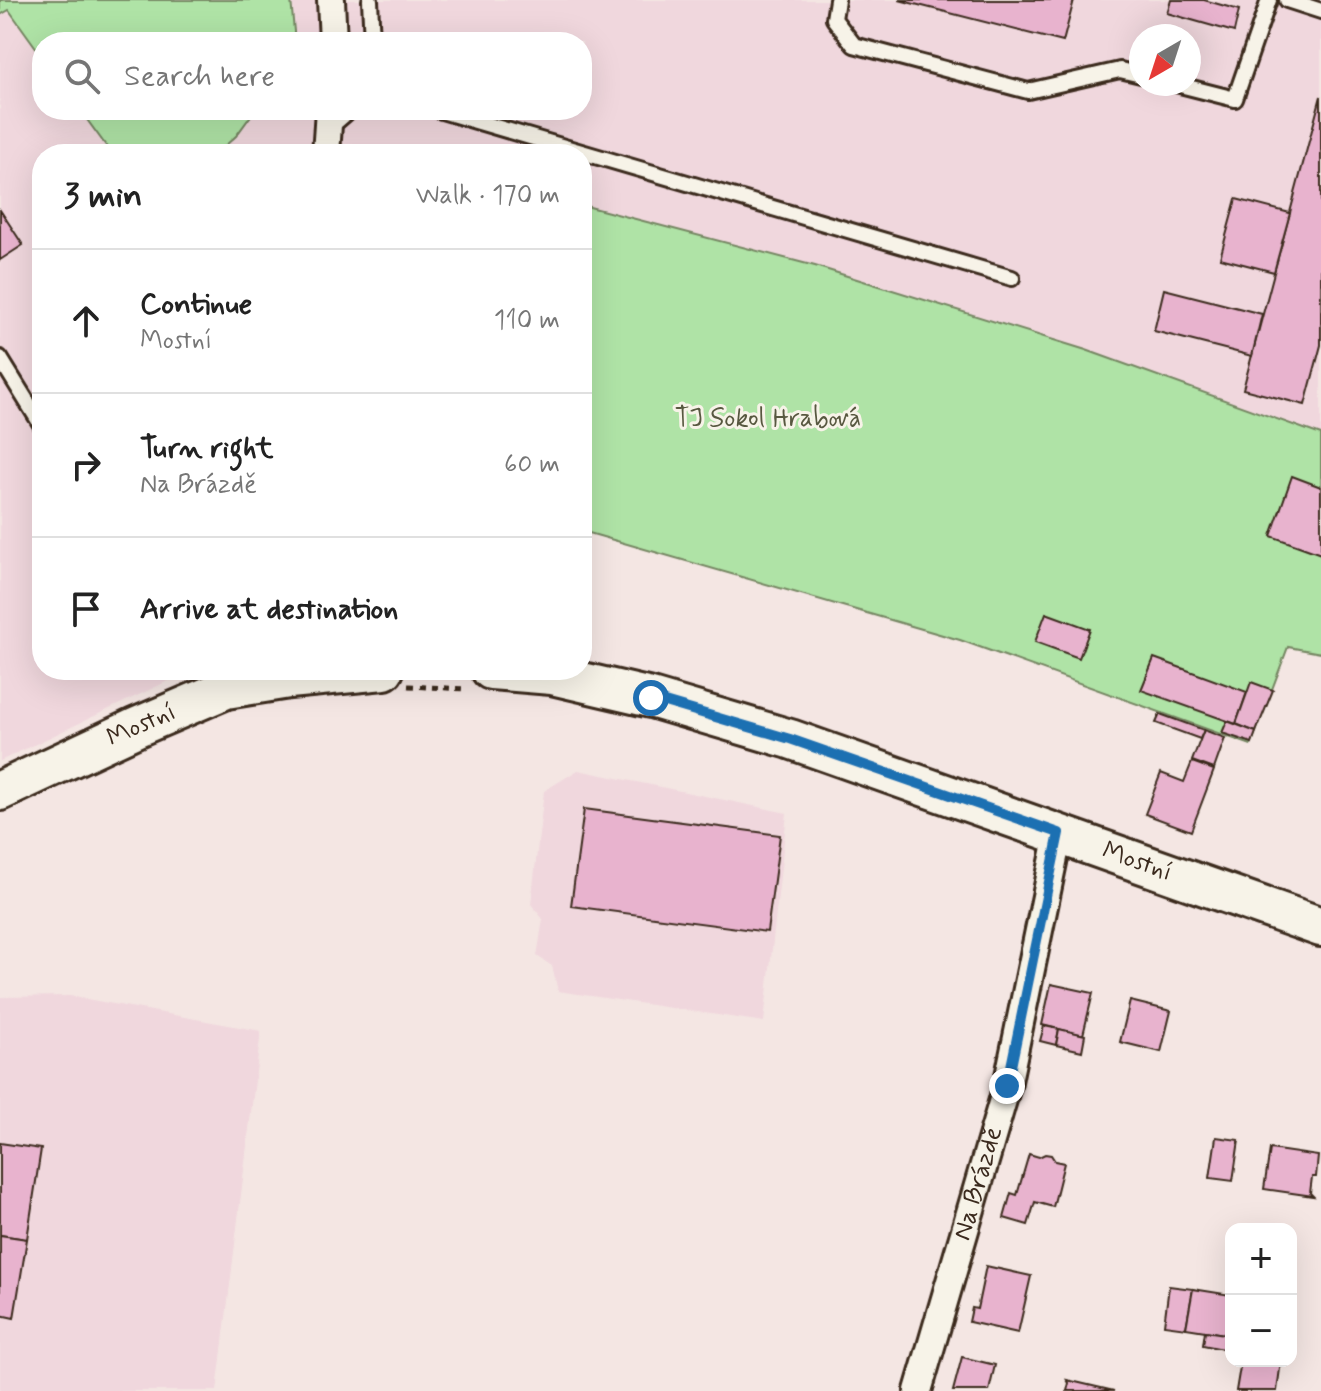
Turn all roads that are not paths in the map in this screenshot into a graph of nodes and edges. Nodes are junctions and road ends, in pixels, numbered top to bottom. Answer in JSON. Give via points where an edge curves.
{"nodes":[{"id":1,"x":331,"y":0,"type":"edge"},
{"id":2,"x":370,"y":0,"type":"edge"},
{"id":3,"x":837,"y":0,"type":"edge"},
{"id":4,"x":1269,"y":0,"type":"edge"},
{"id":5,"x":1287,"y":0,"type":"edge"},
{"id":6,"x":1321,"y":11,"type":"edge"},
{"id":7,"x":333,"y":32,"type":"edge"},
{"id":8,"x":372,"y":32,"type":"edge"},
{"id":9,"x":1129,"y":72,"type":"edge"},
{"id":10,"x":1201,"y":90,"type":"edge"},
{"id":11,"x":472,"y":120,"type":"edge"},
{"id":12,"x":554,"y":144,"type":"edge"},
{"id":13,"x":592,"y":155,"type":"edge"},
{"id":14,"x":1012,"y":278,"type":"dead end"},
{"id":15,"x":0,"y":358,"type":"edge"},
{"id":16,"x":32,"y":410,"type":"edge"},
{"id":17,"x":264,"y":680,"type":"edge"},
{"id":18,"x":574,"y":680,"type":"edge"},
{"id":19,"x":0,"y":791,"type":"edge"},
{"id":20,"x":1059,"y":833,"type":"junction"},
{"id":21,"x":1321,"y":927,"type":"edge"},
{"id":22,"x":918,"y":1391,"type":"edge"}],
"edges":[{"from":1,"to":7,"type":"street"},
{"from":2,"to":8,"type":"lane"},
{"from":3,"to":9,"type":"lane","via":[[834,19],[854,45],[1028,91]]},
{"from":4,"to":10,"type":"lane","via":[[1235,99]]},
{"from":5,"to":6,"type":"lane"},
{"from":11,"to":12,"type":"lane"},
{"from":13,"to":14,"type":"lane"},
{"from":15,"to":16,"type":"lane"},
{"from":17,"to":19,"type":"main road","name":"Mostní","via":[[226,689]]},
{"from":18,"to":20,"type":"main road","name":"Mostní","via":[[790,739]]},
{"from":20,"to":21,"type":"main road","name":"Mostní"},
{"from":20,"to":22,"type":"street","name":"Na Brázdě","via":[[1007,1086]]}]}
